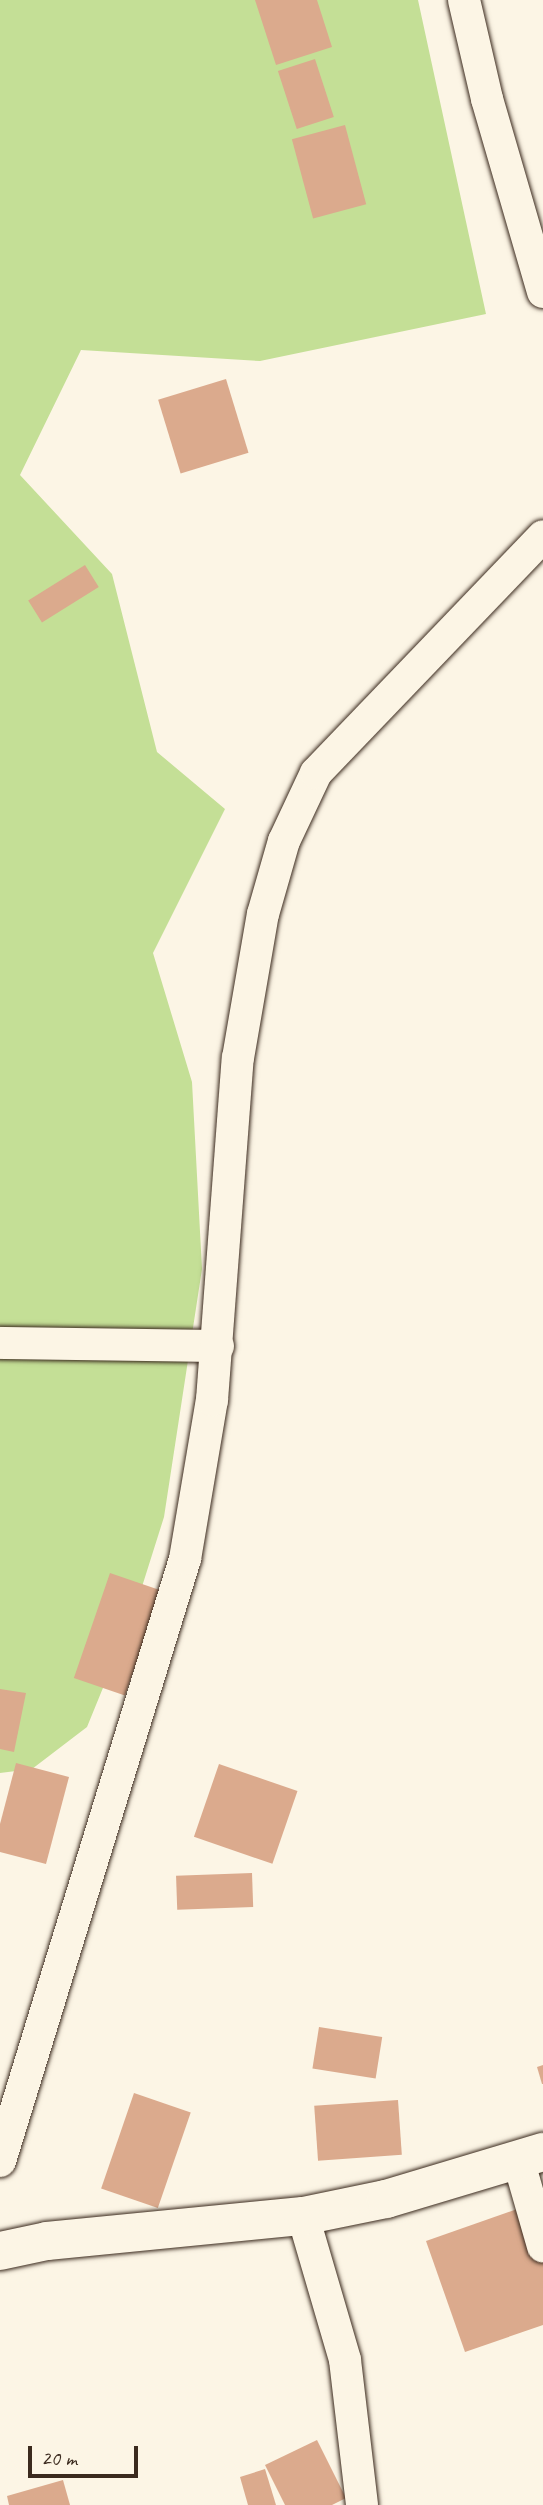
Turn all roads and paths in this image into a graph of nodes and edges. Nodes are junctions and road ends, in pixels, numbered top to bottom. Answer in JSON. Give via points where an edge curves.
{"nodes":[{"id":1,"x":464,"y":0,"type":"edge"},
{"id":2,"x":543,"y":292,"type":"edge"},
{"id":3,"x":543,"y":536,"type":"edge"},
{"id":4,"x":0,"y":1343,"type":"edge"},
{"id":5,"x":218,"y":1346,"type":"junction"},
{"id":6,"x":530,"y":2155,"type":"edge"},
{"id":7,"x":0,"y":2161,"type":"edge"},
{"id":8,"x":303,"y":2216,"type":"junction"},
{"id":9,"x":543,"y":2246,"type":"edge"},
{"id":10,"x":0,"y":2252,"type":"edge"},
{"id":11,"x":362,"y":2505,"type":"edge"}],
"edges":[{"from":1,"to":2,"type":"street","via":[[487,99]]},
{"from":3,"to":5,"type":"street","via":[[316,774],[284,841],[263,914],[238,1058]]},
{"from":4,"to":5,"type":"street"},
{"from":5,"to":7,"type":"street","via":[[185,1559]]},
{"from":6,"to":8,"type":"street","via":[[386,2199]]},
{"from":6,"to":9,"type":"street"},
{"from":8,"to":10,"type":"street","via":[[47,2241]]},
{"from":8,"to":11,"type":"street","via":[[345,2360]]}]}
